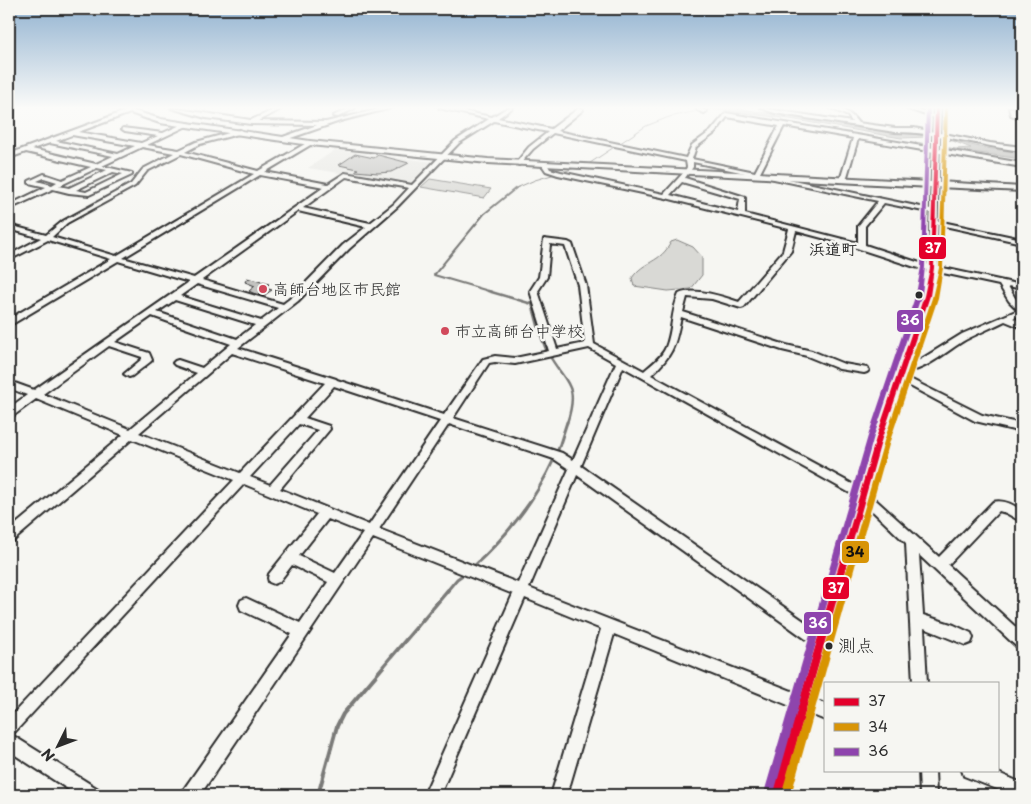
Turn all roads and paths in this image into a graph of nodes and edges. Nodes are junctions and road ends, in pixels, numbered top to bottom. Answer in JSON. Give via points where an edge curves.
{"nodes":[{"id":1,"x":37,"y":146,"type":"edge"},
{"id":2,"x":70,"y":146,"type":"edge"},
{"id":3,"x":142,"y":146,"type":"joint"},
{"id":4,"x":193,"y":146,"type":"edge"},
{"id":5,"x":306,"y":146,"type":"edge"},
{"id":6,"x":336,"y":146,"type":"edge"},
{"id":7,"x":454,"y":146,"type":"edge"},
{"id":8,"x":534,"y":146,"type":"edge"},
{"id":9,"x":619,"y":146,"type":"edge"},
{"id":10,"x":695,"y":146,"type":"edge"},
{"id":11,"x":772,"y":146,"type":"edge"},
{"id":12,"x":853,"y":146,"type":"edge"},
{"id":13,"x":936,"y":146,"type":"edge"},
{"id":14,"x":949,"y":146,"type":"edge"},
{"id":15,"x":994,"y":146,"type":"edge"},
{"id":16,"x":1022,"y":149,"type":"edge"},
{"id":17,"x":26,"y":150,"type":"junction"},
{"id":18,"x":179,"y":152,"type":"junction"},
{"id":19,"x":9,"y":156,"type":"edge"},
{"id":20,"x":120,"y":156,"type":"junction"},
{"id":21,"x":444,"y":156,"type":"junction"},
{"id":22,"x":690,"y":161,"type":"junction"},
{"id":23,"x":520,"y":163,"type":"junction"},
{"id":24,"x":545,"y":165,"type":"junction"},
{"id":25,"x":1022,"y":165,"type":"edge"},
{"id":26,"x":97,"y":166,"type":"junction"},
{"id":27,"x":112,"y":170,"type":"junction"},
{"id":28,"x":687,"y":172,"type":"junction"},
{"id":29,"x":261,"y":173,"type":"junction"},
{"id":30,"x":128,"y":174,"type":"junction"},
{"id":31,"x":756,"y":175,"type":"junction"},
{"id":32,"x":139,"y":176,"type":"junction"},
{"id":33,"x":680,"y":179,"type":"junction"},
{"id":34,"x":843,"y":180,"type":"junction"},
{"id":35,"x":64,"y":182,"type":"junction"},
{"id":36,"x":934,"y":185,"type":"junction"},
{"id":37,"x":329,"y":186,"type":"junction"},
{"id":38,"x":414,"y":186,"type":"junction"},
{"id":39,"x":52,"y":187,"type":"junction"},
{"id":40,"x":1022,"y":189,"type":"edge"},
{"id":41,"x":69,"y":191,"type":"junction"},
{"id":42,"x":666,"y":196,"type":"junction"},
{"id":43,"x":882,"y":201,"type":"junction"},
{"id":44,"x":9,"y":207,"type":"edge"},
{"id":45,"x":298,"y":209,"type":"junction"},
{"id":46,"x":741,"y":215,"type":"junction"},
{"id":47,"x":933,"y":216,"type":"junction"},
{"id":48,"x":372,"y":226,"type":"junction"},
{"id":49,"x":9,"y":227,"type":"edge"},
{"id":50,"x":793,"y":229,"type":"junction"},
{"id":51,"x":47,"y":238,"type":"junction"},
{"id":52,"x":1022,"y":242,"type":"edge"},
{"id":53,"x":861,"y":247,"type":"junction"},
{"id":54,"x":9,"y":258,"type":"edge"},
{"id":55,"x":116,"y":259,"type":"junction"},
{"id":56,"x":932,"y":268,"type":"junction"},
{"id":57,"x":196,"y":281,"type":"junction"},
{"id":58,"x":1002,"y":283,"type":"junction"},
{"id":59,"x":1022,"y":287,"type":"edge"},
{"id":60,"x":174,"y":297,"type":"junction"},
{"id":61,"x":285,"y":307,"type":"junction"},
{"id":62,"x":1022,"y":310,"type":"edge"},
{"id":63,"x":677,"y":313,"type":"junction"},
{"id":64,"x":151,"y":314,"type":"junction"},
{"id":65,"x":1007,"y":319,"type":"junction"},
{"id":66,"x":9,"y":323,"type":"edge"},
{"id":67,"x":263,"y":325,"type":"junction"},
{"id":68,"x":1022,"y":325,"type":"edge"},
{"id":69,"x":108,"y":343,"type":"junction"},
{"id":70,"x":590,"y":344,"type":"junction"},
{"id":71,"x":234,"y":346,"type":"junction"},
{"id":72,"x":550,"y":354,"type":"junction"},
{"id":73,"x":621,"y":362,"type":"junction"},
{"id":74,"x":178,"y":363,"type":"dead end"},
{"id":75,"x":864,"y":370,"type":"dead end"},
{"id":76,"x":204,"y":372,"type":"junction"},
{"id":77,"x":901,"y":373,"type":"junction"},
{"id":78,"x":129,"y":374,"type":"dead end"},
{"id":79,"x":645,"y":375,"type":"junction"},
{"id":80,"x":333,"y":381,"type":"junction"},
{"id":81,"x":9,"y":384,"type":"edge"},
{"id":82,"x":35,"y":394,"type":"junction"},
{"id":83,"x":9,"y":413,"type":"edge"},
{"id":84,"x":447,"y":418,"type":"junction"},
{"id":85,"x":297,"y":419,"type":"junction"},
{"id":86,"x":1022,"y":428,"type":"edge"},
{"id":87,"x":130,"y":433,"type":"junction"},
{"id":88,"x":575,"y":468,"type":"junction"},
{"id":89,"x":242,"y":478,"type":"junction"},
{"id":90,"x":272,"y":490,"type":"junction"},
{"id":91,"x":863,"y":495,"type":"junction"},
{"id":92,"x":326,"y":512,"type":"junction"},
{"id":93,"x":1022,"y":517,"type":"edge"},
{"id":94,"x":371,"y":531,"type":"junction"},
{"id":95,"x":9,"y":537,"type":"edge"},
{"id":96,"x":912,"y":540,"type":"junction"},
{"id":97,"x":290,"y":558,"type":"junction"},
{"id":98,"x":939,"y":565,"type":"junction"},
{"id":99,"x":274,"y":578,"type":"dead end"},
{"id":100,"x":337,"y":580,"type":"junction"},
{"id":101,"x":522,"y":591,"type":"junction"},
{"id":102,"x":246,"y":605,"type":"dead end"},
{"id":103,"x":916,"y":619,"type":"junction"},
{"id":104,"x":609,"y":626,"type":"junction"},
{"id":105,"x":302,"y":631,"type":"junction"},
{"id":106,"x":966,"y":638,"type":"dead end"},
{"id":107,"x":822,"y":642,"type":"junction"},
{"id":108,"x":1022,"y":642,"type":"edge"},
{"id":109,"x":920,"y":682,"type":"edge"},
{"id":110,"x":804,"y":704,"type":"junction"},
{"id":111,"x":824,"y":712,"type":"edge"},
{"id":112,"x":9,"y":729,"type":"edge"},
{"id":113,"x":9,"y":742,"type":"edge"},
{"id":114,"x":927,"y":772,"type":"edge"},
{"id":115,"x":975,"y":772,"type":"edge"},
{"id":116,"x":1022,"y":791,"type":"edge"},
{"id":117,"x":92,"y":795,"type":"edge"},
{"id":118,"x":190,"y":795,"type":"edge"},
{"id":119,"x":432,"y":795,"type":"edge"},
{"id":120,"x":559,"y":795,"type":"edge"},
{"id":121,"x":777,"y":795,"type":"edge"},
{"id":122,"x":928,"y":795,"type":"edge"}],
"edges":[{"from":1,"to":17,"type":"street"},
{"from":2,"to":20,"type":"street"},
{"from":3,"to":18,"type":"street"},
{"from":3,"to":20,"type":"street"},
{"from":4,"to":18,"type":"street"},
{"from":5,"to":29,"type":"street"},
{"from":6,"to":21,"type":"main road"},
{"from":7,"to":21,"type":"street"},
{"from":8,"to":23,"type":"street"},
{"from":9,"to":22,"type":"street"},
{"from":10,"to":22,"type":"street"},
{"from":11,"to":31,"type":"street"},
{"from":12,"to":34,"type":"street"},
{"from":13,"to":36,"type":"main road"},
{"from":14,"to":25,"type":"street"},
{"from":15,"to":16,"type":"street"},
{"from":17,"to":19,"type":"street"},
{"from":17,"to":26,"type":"street"},
{"from":18,"to":29,"type":"street"},
{"from":18,"to":32,"type":"street"},
{"from":20,"to":26,"type":"street"},
{"from":21,"to":23,"type":"main road"},
{"from":21,"to":38,"type":"street"},
{"from":22,"to":28,"type":"street"},
{"from":22,"to":31,"type":"street"},
{"from":23,"to":24,"type":"main road"},
{"from":24,"to":28,"type":"main road"},
{"from":24,"to":42,"type":"street","via":[[557,173]]},
{"from":26,"to":27,"type":"street"},
{"from":26,"to":35,"type":"street"},
{"from":27,"to":30,"type":"street"},
{"from":27,"to":41,"type":"street"},
{"from":28,"to":31,"type":"main road"},
{"from":28,"to":33,"type":"street"},
{"from":29,"to":37,"type":"street"},
{"from":29,"to":55,"type":"street"},
{"from":30,"to":32,"type":"street"},
{"from":30,"to":41,"type":"street","via":[[89,193]]},
{"from":31,"to":34,"type":"main road"},
{"from":31,"to":43,"type":"street"},
{"from":32,"to":51,"type":"street","via":[[133,185],[65,222]]},
{"from":33,"to":42,"type":"street"},
{"from":33,"to":46,"type":"street","via":[[743,198]]},
{"from":34,"to":36,"type":"main road"},
{"from":35,"to":39,"type":"street"},
{"from":35,"to":39,"type":"street","via":[[44,176],[31,182]]},
{"from":36,"to":40,"type":"main road"},
{"from":36,"to":47,"type":"main road"},
{"from":37,"to":38,"type":"street","via":[[345,175]]},
{"from":37,"to":45,"type":"street"},
{"from":38,"to":48,"type":"street"},
{"from":39,"to":41,"type":"street"},
{"from":39,"to":44,"type":"street"},
{"from":42,"to":46,"type":"street"},
{"from":43,"to":47,"type":"street"},
{"from":43,"to":53,"type":"street","via":[[862,226]]},
{"from":45,"to":48,"type":"street"},
{"from":45,"to":57,"type":"street"},
{"from":46,"to":50,"type":"street"},
{"from":47,"to":52,"type":"street"},
{"from":47,"to":56,"type":"main road"},
{"from":48,"to":61,"type":"street"},
{"from":49,"to":51,"type":"street"},
{"from":50,"to":53,"type":"street"},
{"from":50,"to":63,"type":"street","via":[[787,251],[741,305],[686,294],[682,296]]},
{"from":51,"to":54,"type":"street"},
{"from":51,"to":55,"type":"street"},
{"from":53,"to":56,"type":"street"},
{"from":55,"to":57,"type":"street"},
{"from":55,"to":66,"type":"street"},
{"from":56,"to":58,"type":"street"},
{"from":56,"to":77,"type":"main road","via":[[920,322]]},
{"from":57,"to":60,"type":"street"},
{"from":57,"to":61,"type":"street"},
{"from":58,"to":59,"type":"street"},
{"from":58,"to":62,"type":"street"},
{"from":60,"to":64,"type":"street"},
{"from":60,"to":67,"type":"street"},
{"from":61,"to":67,"type":"street"},
{"from":62,"to":65,"type":"street"},
{"from":63,"to":75,"type":"street","via":[[809,353],[842,367]]},
{"from":63,"to":79,"type":"street","via":[[670,348]]},
{"from":64,"to":69,"type":"street"},
{"from":64,"to":71,"type":"street"},
{"from":65,"to":68,"type":"street"},
{"from":65,"to":77,"type":"street","via":[[966,336]]},
{"from":67,"to":71,"type":"street"},
{"from":69,"to":78,"type":"street","via":[[146,355],[147,360]]},
{"from":69,"to":82,"type":"street"},
{"from":70,"to":72,"type":"street"},
{"from":70,"to":72,"type":"street","via":[[582,285],[568,244],[547,241],[543,277],[534,290]]},
{"from":70,"to":73,"type":"street"},
{"from":71,"to":76,"type":"street"},
{"from":71,"to":80,"type":"street"},
{"from":72,"to":84,"type":"street","via":[[515,361],[486,361]]},
{"from":73,"to":79,"type":"street"},
{"from":73,"to":88,"type":"street"},
{"from":74,"to":76,"type":"street"},
{"from":76,"to":87,"type":"street"},
{"from":77,"to":86,"type":"street","via":[[979,418]]},
{"from":77,"to":91,"type":"main road"},
{"from":79,"to":91,"type":"street"},
{"from":80,"to":84,"type":"street"},
{"from":80,"to":85,"type":"street"},
{"from":81,"to":82,"type":"street"},
{"from":82,"to":83,"type":"street"},
{"from":82,"to":87,"type":"street"},
{"from":84,"to":88,"type":"street","via":[[558,456]]},
{"from":84,"to":94,"type":"street"},
{"from":85,"to":89,"type":"street"},
{"from":85,"to":90,"type":"street","via":[[325,429]]},
{"from":87,"to":89,"type":"street"},
{"from":87,"to":95,"type":"street"},
{"from":88,"to":101,"type":"street"},
{"from":88,"to":107,"type":"street"},
{"from":89,"to":90,"type":"street"},
{"from":89,"to":112,"type":"street"},
{"from":90,"to":92,"type":"street"},
{"from":91,"to":96,"type":"street"},
{"from":91,"to":107,"type":"main road"},
{"from":92,"to":94,"type":"street"},
{"from":92,"to":97,"type":"street"},
{"from":93,"to":98,"type":"street","via":[[1009,508],[997,506]]},
{"from":94,"to":100,"type":"street"},
{"from":94,"to":101,"type":"street"},
{"from":96,"to":98,"type":"street"},
{"from":96,"to":103,"type":"street"},
{"from":97,"to":99,"type":"street"},
{"from":97,"to":100,"type":"street"},
{"from":98,"to":108,"type":"street"},
{"from":100,"to":105,"type":"street"},
{"from":101,"to":104,"type":"street"},
{"from":101,"to":119,"type":"street"},
{"from":102,"to":105,"type":"street"},
{"from":103,"to":106,"type":"street"},
{"from":103,"to":109,"type":"street"},
{"from":104,"to":110,"type":"street"},
{"from":104,"to":120,"type":"street"},
{"from":105,"to":118,"type":"street"},
{"from":107,"to":110,"type":"main road"},
{"from":110,"to":111,"type":"street"},
{"from":110,"to":121,"type":"main road"},
{"from":113,"to":117,"type":"street"},
{"from":114,"to":122,"type":"street"},
{"from":115,"to":116,"type":"street"}]}
